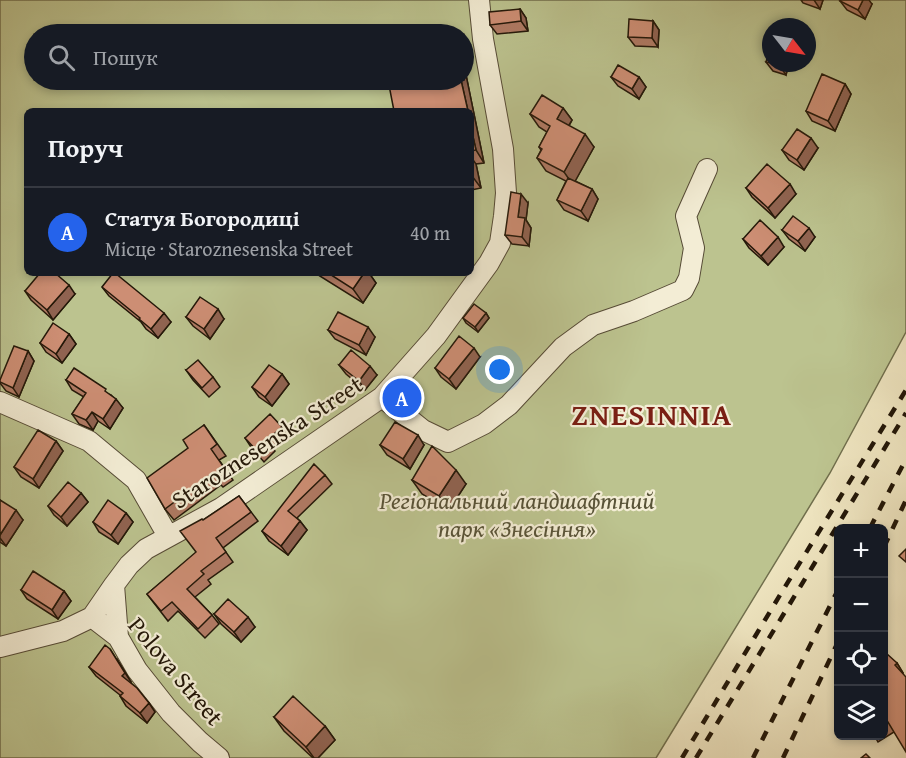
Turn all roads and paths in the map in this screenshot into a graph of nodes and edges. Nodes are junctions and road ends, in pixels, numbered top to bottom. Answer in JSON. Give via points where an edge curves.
{"nodes":[{"id":1,"x":479,"y":0,"type":"edge"},
{"id":2,"x":707,"y":169,"type":"dead end"},
{"id":3,"x":382,"y":397,"type":"junction"},
{"id":4,"x":0,"y":402,"type":"edge"},
{"id":5,"x":168,"y":536,"type":"junction"},
{"id":6,"x":114,"y":585,"type":"junction"},
{"id":7,"x":92,"y":618,"type":"junction"},
{"id":8,"x":118,"y":637,"type":"junction"},
{"id":9,"x":0,"y":647,"type":"edge"},
{"id":10,"x":219,"y":758,"type":"edge"}],
"edges":[{"from":1,"to":3,"type":"street","name":"Staroznesenska Street","via":[[505,171],[500,243],[436,336]]},
{"from":2,"to":3,"type":"street","via":[[686,216],[694,248],[689,279],[683,290],[593,325],[563,347],[509,405],[484,424],[448,442],[423,430]]},
{"from":3,"to":5,"type":"street","name":"Staroznesenska Street","via":[[220,508]]},
{"from":4,"to":5,"type":"street","via":[[89,441],[136,480]]},
{"from":5,"to":6,"type":"street","name":"Staroznesenska Street","via":[[146,549]]},
{"from":6,"to":7,"type":"street","name":"Staroznesenska Street"},
{"from":6,"to":8,"type":"street"},
{"from":7,"to":8,"type":"street","name":"Polova Street"},
{"from":7,"to":9,"type":"street","via":[[63,631]]},
{"from":8,"to":10,"type":"street","name":"Polova Street","via":[[137,670],[171,713]]}]}
